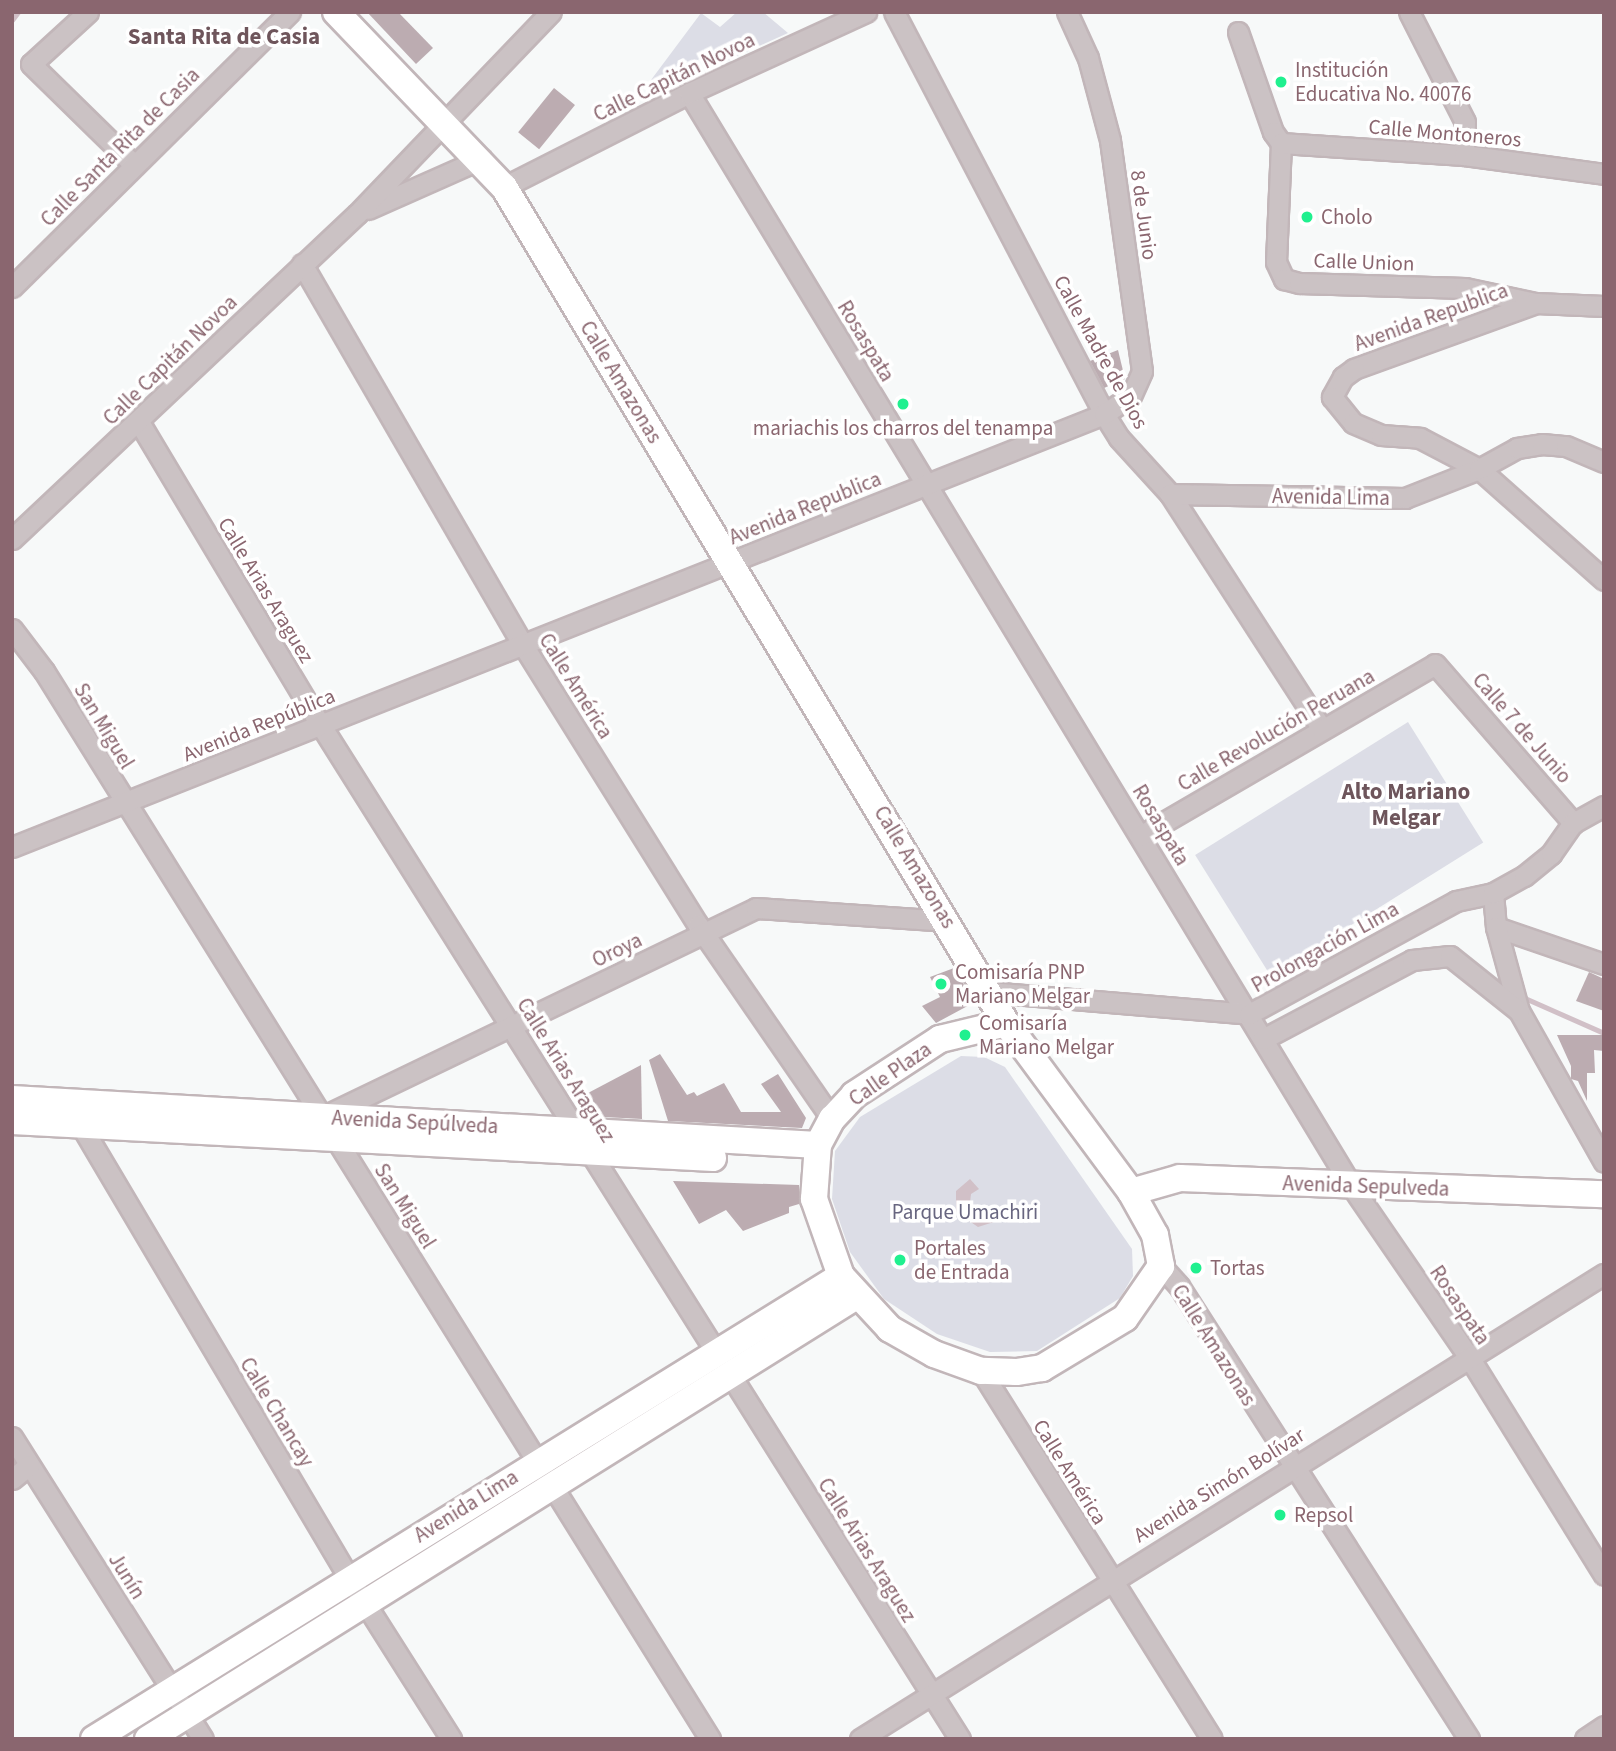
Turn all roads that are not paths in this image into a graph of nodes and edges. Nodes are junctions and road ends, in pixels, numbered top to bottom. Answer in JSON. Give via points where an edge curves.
{"nodes":[{"id":1,"x":88,"y":12,"type":"edge"},
{"id":2,"x":290,"y":12,"type":"edge"},
{"id":3,"x":337,"y":12,"type":"edge"},
{"id":4,"x":551,"y":12,"type":"edge"},
{"id":5,"x":866,"y":12,"type":"edge"},
{"id":6,"x":894,"y":12,"type":"edge"},
{"id":7,"x":1067,"y":12,"type":"edge"},
{"id":8,"x":1409,"y":12,"type":"edge"},
{"id":9,"x":1238,"y":32,"type":"dead end"},
{"id":10,"x":689,"y":93,"type":"junction"},
{"id":11,"x":445,"y":123,"type":"junction"},
{"id":12,"x":1281,"y":143,"type":"junction"},
{"id":13,"x":1464,"y":155,"type":"junction"},
{"id":14,"x":481,"y":159,"type":"junction"},
{"id":15,"x":133,"y":164,"type":"junction"},
{"id":16,"x":1604,"y":174,"type":"edge"},
{"id":17,"x":504,"y":187,"type":"junction"},
{"id":18,"x":357,"y":214,"type":"junction"},
{"id":19,"x":302,"y":264,"type":"junction"},
{"id":20,"x":12,"y":287,"type":"edge"},
{"id":21,"x":1536,"y":303,"type":"junction"},
{"id":22,"x":1604,"y":306,"type":"edge"},
{"id":23,"x":1104,"y":414,"type":"junction"},
{"id":24,"x":139,"y":422,"type":"junction"},
{"id":25,"x":1604,"y":462,"type":"edge"},
{"id":26,"x":1479,"y":469,"type":"junction"},
{"id":27,"x":926,"y":485,"type":"junction"},
{"id":28,"x":1170,"y":494,"type":"junction"},
{"id":29,"x":12,"y":538,"type":"edge"},
{"id":30,"x":730,"y":562,"type":"junction"},
{"id":31,"x":1604,"y":580,"type":"edge"},
{"id":32,"x":12,"y":629,"type":"edge"},
{"id":33,"x":523,"y":645,"type":"junction"},
{"id":34,"x":1436,"y":664,"type":"joint"},
{"id":35,"x":320,"y":724,"type":"junction"},
{"id":36,"x":1322,"y":729,"type":"junction"},
{"id":37,"x":124,"y":804,"type":"junction"},
{"id":38,"x":1604,"y":806,"type":"edge"},
{"id":39,"x":1573,"y":823,"type":"junction"},
{"id":40,"x":1140,"y":836,"type":"junction"},
{"id":41,"x":12,"y":848,"type":"edge"},
{"id":42,"x":1493,"y":893,"type":"junction"},
{"id":43,"x":948,"y":921,"type":"junction"},
{"id":44,"x":1496,"y":927,"type":"junction"},
{"id":45,"x":703,"y":934,"type":"junction"},
{"id":46,"x":1604,"y":964,"type":"edge"},
{"id":47,"x":989,"y":992,"type":"junction"},
{"id":48,"x":1519,"y":1012,"type":"junction"},
{"id":49,"x":1249,"y":1014,"type":"junction"},
{"id":50,"x":1006,"y":1023,"type":"junction"},
{"id":51,"x":512,"y":1026,"type":"junction"},
{"id":52,"x":1264,"y":1039,"type":"junction"},
{"id":53,"x":12,"y":1099,"type":"edge"},
{"id":54,"x":79,"y":1113,"type":"junction"},
{"id":55,"x":832,"y":1119,"type":"junction"},
{"id":56,"x":12,"y":1121,"type":"edge"},
{"id":57,"x":329,"y":1127,"type":"junction"},
{"id":58,"x":584,"y":1141,"type":"junction"},
{"id":59,"x":816,"y":1154,"type":"junction"},
{"id":60,"x":1604,"y":1162,"type":"edge"},
{"id":61,"x":1352,"y":1187,"type":"junction"},
{"id":62,"x":1131,"y":1192,"type":"junction"},
{"id":63,"x":1604,"y":1194,"type":"edge"},
{"id":64,"x":1161,"y":1266,"type":"junction"},
{"id":65,"x":1604,"y":1274,"type":"edge"},
{"id":66,"x":848,"y":1287,"type":"junction"},
{"id":67,"x":714,"y":1351,"type":"junction"},
{"id":68,"x":1469,"y":1357,"type":"junction"},
{"id":69,"x":981,"y":1371,"type":"junction"},
{"id":70,"x":729,"y":1374,"type":"junction"},
{"id":71,"x":12,"y":1437,"type":"edge"},
{"id":72,"x":538,"y":1461,"type":"junction"},
{"id":73,"x":29,"y":1465,"type":"junction"},
{"id":74,"x":1291,"y":1468,"type":"junction"},
{"id":75,"x":12,"y":1479,"type":"edge"},
{"id":76,"x":553,"y":1486,"type":"junction"},
{"id":77,"x":1604,"y":1575,"type":"edge"},
{"id":78,"x":349,"y":1578,"type":"junction"},
{"id":79,"x":1110,"y":1579,"type":"junction"},
{"id":80,"x":365,"y":1602,"type":"junction"},
{"id":81,"x":173,"y":1691,"type":"junction"},
{"id":82,"x":930,"y":1693,"type":"junction"},
{"id":83,"x":188,"y":1714,"type":"junction"},
{"id":84,"x":1604,"y":1726,"type":"edge"},
{"id":85,"x":94,"y":1739,"type":"edge"},
{"id":86,"x":148,"y":1739,"type":"edge"},
{"id":87,"x":203,"y":1739,"type":"edge"},
{"id":88,"x":451,"y":1739,"type":"edge"},
{"id":89,"x":710,"y":1739,"type":"edge"},
{"id":90,"x":860,"y":1739,"type":"edge"},
{"id":91,"x":960,"y":1739,"type":"edge"},
{"id":92,"x":1212,"y":1739,"type":"edge"},
{"id":93,"x":1468,"y":1739,"type":"edge"},
{"id":94,"x":1585,"y":1739,"type":"edge"}],
"edges":[{"from":1,"to":15,"type":"street","via":[[31,65]]},
{"from":2,"to":15,"type":"street","name":"Calle Santa Rita de Casia"},
{"from":3,"to":11,"type":"street","name":"Calle Amazonas"},
{"from":4,"to":11,"type":"street","name":"Calle Capitán Novoa"},
{"from":5,"to":10,"type":"street","name":"Calle Capitán Novoa"},
{"from":6,"to":23,"type":"street","name":"Calle Madre de Dios"},
{"from":7,"to":23,"type":"street","name":"8 de Junio","via":[[1088,58],[1110,140],[1142,371],[1137,389]]},
{"from":8,"to":13,"type":"street","via":[[1465,122]]},
{"from":9,"to":12,"type":"street"},
{"from":10,"to":17,"type":"street","name":"Calle Capitán Novoa"},
{"from":10,"to":27,"type":"street","name":"Rosaspata"},
{"from":11,"to":14,"type":"street","name":"Calle Amazonas"},
{"from":11,"to":18,"type":"street","name":"Calle Capitán Novoa"},
{"from":12,"to":13,"type":"street","name":"Calle Montoneros"},
{"from":12,"to":21,"type":"street","name":"Calle Union","via":[[1276,262],[1284,279],[1465,288]]},
{"from":13,"to":16,"type":"street","name":"Calle Montoneros"},
{"from":14,"to":17,"type":"street","name":"Calle Amazonas"},
{"from":14,"to":18,"type":"street","name":"Calle Capitán Novoa"},
{"from":15,"to":20,"type":"street","name":"Calle Santa Rita de Casia"},
{"from":17,"to":30,"type":"street","name":"Calle Amazonas"},
{"from":18,"to":19,"type":"street","name":"Calle Capitán Novoa"},
{"from":19,"to":24,"type":"street","name":"Calle Capitán Novoa"},
{"from":19,"to":33,"type":"street","name":"Calle América"},
{"from":21,"to":22,"type":"street","name":"Avenida Republica"},
{"from":21,"to":26,"type":"street","name":"Avenida Republica","via":[[1354,369],[1343,377],[1332,397],[1353,423],[1381,435],[1420,438]]},
{"from":23,"to":27,"type":"street","name":"Avenida Republica"},
{"from":23,"to":28,"type":"street","name":"Calle Madre de Dios","via":[[1119,438]]},
{"from":24,"to":29,"type":"street","name":"Calle Capitán Novoa"},
{"from":24,"to":35,"type":"street","name":"Calle Arias Araguez"},
{"from":25,"to":26,"type":"street","name":"Avenida Lima","via":[[1566,446],[1542,444],[1517,447]]},
{"from":26,"to":28,"type":"street","name":"Avenida Lima","via":[[1405,498]]},
{"from":26,"to":31,"type":"street"},
{"from":27,"to":30,"type":"street","name":"Avenida Republica"},
{"from":27,"to":40,"type":"street","name":"Rosaspata"},
{"from":28,"to":36,"type":"street","name":"Calle Madre de Dios"},
{"from":30,"to":33,"type":"street","name":"Avenida Republica"},
{"from":30,"to":43,"type":"street","name":"Calle Amazonas"},
{"from":32,"to":37,"type":"street","name":"San Miguel","via":[[44,671]]},
{"from":33,"to":35,"type":"street","name":"Avenida República"},
{"from":33,"to":45,"type":"street","name":"Calle América"},
{"from":34,"to":36,"type":"street","name":"Calle Revolución Peruana"},
{"from":34,"to":39,"type":"street","name":"Calle 7 de Junio"},
{"from":35,"to":37,"type":"street","name":"Avenida República"},
{"from":35,"to":51,"type":"street","name":"Calle Arias Araguez"},
{"from":36,"to":40,"type":"street","name":"Calle Revolución Peruana"},
{"from":37,"to":41,"type":"street","name":"Avenida República"},
{"from":37,"to":57,"type":"street","name":"San Miguel"},
{"from":38,"to":39,"type":"street","name":"Prolongación Lima"},
{"from":39,"to":42,"type":"street","name":"Prolongación Lima","via":[[1551,854]]},
{"from":40,"to":49,"type":"street","name":"Rosaspata"},
{"from":42,"to":44,"type":"street"},
{"from":42,"to":49,"type":"street","name":"Prolongación Lima","via":[[1456,901]]},
{"from":43,"to":45,"type":"street","name":"Oroya","via":[[756,908]]},
{"from":43,"to":47,"type":"street","name":"Calle Amazonas"},
{"from":44,"to":46,"type":"street"},
{"from":44,"to":48,"type":"street"},
{"from":45,"to":51,"type":"street","name":"Oroya"},
{"from":45,"to":55,"type":"street","name":"Calle América"},
{"from":47,"to":49,"type":"street","name":"Prolongación Lima"},
{"from":47,"to":50,"type":"street","name":"Calle Amazonas"},
{"from":48,"to":52,"type":"street","via":[[1450,956],[1412,961]]},
{"from":48,"to":60,"type":"street"},
{"from":49,"to":52,"type":"street","name":"Rosaspata"},
{"from":50,"to":55,"type":"street","name":"Calle Plaza","via":[[940,1039],[854,1095]]},
{"from":50,"to":62,"type":"street","name":"Calle Amazonas"},
{"from":51,"to":57,"type":"street","name":"Oroya"},
{"from":51,"to":58,"type":"street","name":"Calle Arias Araguez"},
{"from":52,"to":61,"type":"street","name":"Rosaspata"},
{"from":53,"to":54,"type":"street","name":"Avenida Sepúlveda"},
{"from":54,"to":56,"type":"street","name":"Avenida Sepúlveda"},
{"from":54,"to":57,"type":"street","name":"Avenida Sepúlveda"},
{"from":54,"to":78,"type":"street","name":"Calle Chancay"},
{"from":55,"to":59,"type":"street","name":"Calle Plaza"},
{"from":57,"to":58,"type":"street","name":"Avenida Sepúlveda"},
{"from":57,"to":72,"type":"street","name":"San Miguel"},
{"from":58,"to":59,"type":"street","name":"Avenida Sepúlveda"},
{"from":58,"to":67,"type":"street","name":"Calle Arias Araguez"},
{"from":59,"to":66,"type":"street","via":[[817,1211]]},
{"from":61,"to":62,"type":"street","name":"Avenida Sepulveda","via":[[1180,1178]]},
{"from":61,"to":63,"type":"street","name":"Avenida Sepulveda"},
{"from":61,"to":68,"type":"street","name":"Rosaspata"},
{"from":62,"to":64,"type":"street","name":"Calle Amazonas","via":[[1155,1235]]},
{"from":64,"to":69,"type":"street","via":[[1125,1318],[1042,1368]]},
{"from":64,"to":74,"type":"street","name":"Calle Amazonas","via":[[1179,1286]]},
{"from":65,"to":68,"type":"street","name":"Avenida Simón Bolívar"},
{"from":66,"to":67,"type":"street","name":"Avenida Lima"},
{"from":66,"to":69,"type":"street","via":[[890,1329],[934,1354]]},
{"from":66,"to":70,"type":"street","name":"Avenida Lima"},
{"from":67,"to":70,"type":"street","name":"Calle Arias Araguez"},
{"from":67,"to":72,"type":"street","name":"Avenida Lima"},
{"from":68,"to":74,"type":"street","name":"Avenida Simón Bolívar"},
{"from":68,"to":77,"type":"street","name":"Rosaspata"},
{"from":69,"to":79,"type":"street","name":"Calle América"},
{"from":70,"to":76,"type":"street","name":"Avenida Lima"},
{"from":70,"to":82,"type":"street","name":"Calle Arias Araguez"},
{"from":71,"to":73,"type":"street","name":"Junín"},
{"from":72,"to":76,"type":"street","name":"San Miguel"},
{"from":72,"to":78,"type":"street","name":"Avenida Lima"},
{"from":73,"to":75,"type":"street"},
{"from":73,"to":81,"type":"street","name":"Junín"},
{"from":74,"to":79,"type":"street","name":"Avenida Simón Bolívar"},
{"from":74,"to":93,"type":"street","name":"Calle Amazonas"},
{"from":76,"to":80,"type":"street","name":"Avenida Lima"},
{"from":76,"to":89,"type":"street","name":"San Miguel"},
{"from":78,"to":80,"type":"street","name":"Calle Chancay"},
{"from":78,"to":81,"type":"street","name":"Avenida Lima"},
{"from":79,"to":82,"type":"street","name":"Avenida Simón Bolívar"},
{"from":79,"to":92,"type":"street","name":"Calle América"},
{"from":80,"to":83,"type":"street","name":"Avenida Lima"},
{"from":80,"to":88,"type":"street","name":"Calle Chancay"},
{"from":81,"to":83,"type":"street","name":"Junín"},
{"from":81,"to":85,"type":"street","name":"Avenida Lima"},
{"from":82,"to":90,"type":"street","name":"Avenida Simón Bolívar"},
{"from":82,"to":91,"type":"street","name":"Calle Arias Araguez"},
{"from":83,"to":86,"type":"street","name":"Avenida Lima"},
{"from":83,"to":87,"type":"street","name":"Junín"},
{"from":84,"to":94,"type":"street"}]}
